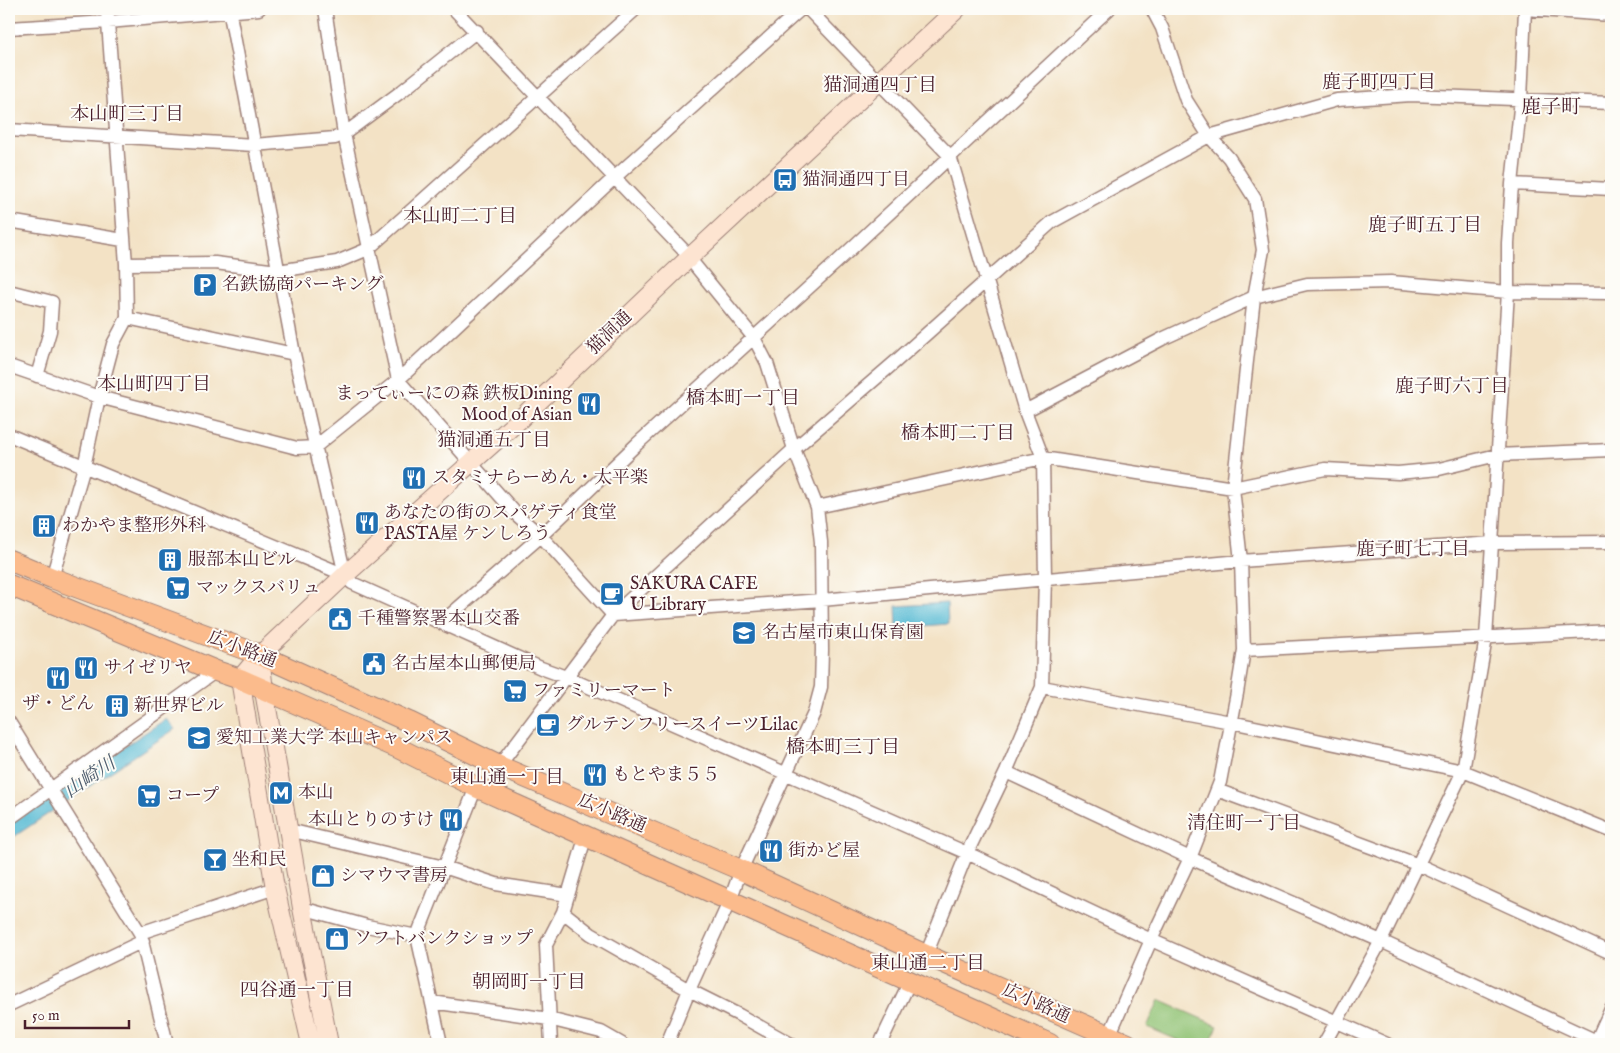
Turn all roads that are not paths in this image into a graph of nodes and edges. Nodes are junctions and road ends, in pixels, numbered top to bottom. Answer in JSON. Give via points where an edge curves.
{"nodes":[{"id":1,"x":259,"y":9,"type":"edge"},
{"id":2,"x":325,"y":9,"type":"edge"},
{"id":3,"x":454,"y":9,"type":"edge"},
{"id":4,"x":636,"y":9,"type":"edge"},
{"id":5,"x":801,"y":9,"type":"edge"},
{"id":6,"x":808,"y":9,"type":"edge"},
{"id":7,"x":957,"y":9,"type":"edge"},
{"id":8,"x":1109,"y":9,"type":"edge"},
{"id":9,"x":1152,"y":9,"type":"edge"},
{"id":10,"x":1525,"y":9,"type":"edge"},
{"id":11,"x":229,"y":10,"type":"edge"},
{"id":12,"x":108,"y":15,"type":"edge"},
{"id":13,"x":1611,"y":15,"type":"edge"},
{"id":14,"x":9,"y":28,"type":"edge"},
{"id":15,"x":477,"y":31,"type":"junction"},
{"id":16,"x":878,"y":82,"type":"junction"},
{"id":17,"x":539,"y":97,"type":"junction"},
{"id":18,"x":1522,"y":99,"type":"junction"},
{"id":19,"x":1611,"y":103,"type":"edge"},
{"id":20,"x":9,"y":130,"type":"edge"},
{"id":21,"x":344,"y":134,"type":"junction"},
{"id":22,"x":1209,"y":136,"type":"junction"},
{"id":23,"x":116,"y":137,"type":"junction"},
{"id":24,"x":254,"y":145,"type":"junction"},
{"id":25,"x":950,"y":156,"type":"junction"},
{"id":26,"x":614,"y":178,"type":"junction"},
{"id":27,"x":1512,"y":184,"type":"junction"},
{"id":28,"x":1611,"y":189,"type":"edge"},
{"id":29,"x":9,"y":221,"type":"edge"},
{"id":30,"x":124,"y":240,"type":"junction"},
{"id":31,"x":368,"y":248,"type":"junction"},
{"id":32,"x":690,"y":257,"type":"junction"},
{"id":33,"x":126,"y":264,"type":"junction"},
{"id":34,"x":278,"y":271,"type":"junction"},
{"id":35,"x":988,"y":280,"type":"junction"},
{"id":36,"x":9,"y":291,"type":"edge"},
{"id":37,"x":1508,"y":292,"type":"junction"},
{"id":38,"x":1611,"y":292,"type":"edge"},
{"id":39,"x":1254,"y":297,"type":"junction"},
{"id":40,"x":127,"y":318,"type":"junction"},
{"id":41,"x":754,"y":338,"type":"junction"},
{"id":42,"x":294,"y":354,"type":"junction"},
{"id":43,"x":9,"y":366,"type":"edge"},
{"id":44,"x":38,"y":376,"type":"junction"},
{"id":45,"x":398,"y":380,"type":"junction"},
{"id":46,"x":99,"y":397,"type":"junction"},
{"id":47,"x":1025,"y":412,"type":"junction"},
{"id":48,"x":9,"y":434,"type":"edge"},
{"id":49,"x":315,"y":447,"type":"junction"},
{"id":50,"x":794,"y":450,"type":"junction"},
{"id":51,"x":1611,"y":450,"type":"edge"},
{"id":52,"x":1498,"y":455,"type":"junction"},
{"id":53,"x":1043,"y":458,"type":"junction"},
{"id":54,"x":471,"y":463,"type":"junction"},
{"id":55,"x":84,"y":467,"type":"junction"},
{"id":56,"x":1233,"y":488,"type":"junction"},
{"id":57,"x":817,"y":507,"type":"junction"},
{"id":58,"x":541,"y":536,"type":"junction"},
{"id":59,"x":1611,"y":542,"type":"edge"},
{"id":60,"x":1493,"y":543,"type":"junction"},
{"id":61,"x":9,"y":560,"type":"edge"},
{"id":62,"x":1241,"y":561,"type":"junction"},
{"id":63,"x":345,"y":575,"type":"junction"},
{"id":64,"x":52,"y":578,"type":"junction"},
{"id":65,"x":1045,"y":578,"type":"junction"},
{"id":66,"x":9,"y":585,"type":"edge"},
{"id":67,"x":822,"y":600,"type":"junction"},
{"id":68,"x":613,"y":615,"type":"junction"},
{"id":69,"x":441,"y":623,"type":"junction"},
{"id":70,"x":1611,"y":631,"type":"edge"},
{"id":71,"x":1486,"y":638,"type":"junction"},
{"id":72,"x":1244,"y":650,"type":"junction"},
{"id":73,"x":260,"y":655,"type":"junction"},
{"id":74,"x":216,"y":671,"type":"junction"},
{"id":75,"x":566,"y":677,"type":"junction"},
{"id":76,"x":240,"y":679,"type":"junction"},
{"id":77,"x":1042,"y":687,"type":"junction"},
{"id":78,"x":264,"y":691,"type":"junction"},
{"id":79,"x":9,"y":722,"type":"edge"},
{"id":80,"x":1231,"y":722,"type":"junction"},
{"id":81,"x":499,"y":766,"type":"junction"},
{"id":82,"x":1464,"y":771,"type":"junction"},
{"id":83,"x":1006,"y":772,"type":"junction"},
{"id":84,"x":786,"y":774,"type":"junction"},
{"id":85,"x":476,"y":787,"type":"junction"},
{"id":86,"x":52,"y":789,"type":"junction"},
{"id":87,"x":1217,"y":790,"type":"junction"},
{"id":88,"x":9,"y":819,"type":"edge"},
{"id":89,"x":289,"y":830,"type":"junction"},
{"id":90,"x":1611,"y":831,"type":"edge"},
{"id":91,"x":586,"y":836,"type":"junction"},
{"id":92,"x":967,"y":852,"type":"junction"},
{"id":93,"x":1190,"y":858,"type":"junction"},
{"id":94,"x":1419,"y":865,"type":"junction"},
{"id":95,"x":444,"y":867,"type":"junction"},
{"id":96,"x":741,"y":870,"type":"junction"},
{"id":97,"x":275,"y":888,"type":"junction"},
{"id":98,"x":568,"y":895,"type":"junction"},
{"id":99,"x":730,"y":900,"type":"junction"},
{"id":100,"x":302,"y":908,"type":"junction"},
{"id":101,"x":563,"y":912,"type":"junction"},
{"id":102,"x":417,"y":936,"type":"junction"},
{"id":103,"x":142,"y":937,"type":"junction"},
{"id":104,"x":1151,"y":940,"type":"junction"},
{"id":105,"x":1381,"y":941,"type":"junction"},
{"id":106,"x":1611,"y":953,"type":"edge"},
{"id":107,"x":926,"y":955,"type":"junction"},
{"id":108,"x":910,"y":981,"type":"junction"},
{"id":109,"x":689,"y":990,"type":"junction"},
{"id":110,"x":432,"y":1002,"type":"junction"},
{"id":111,"x":9,"y":1005,"type":"edge"},
{"id":112,"x":1611,"y":1009,"type":"edge"},
{"id":113,"x":549,"y":1019,"type":"junction"},
{"id":114,"x":1336,"y":1022,"type":"junction"},
{"id":115,"x":1109,"y":1036,"type":"junction"},
{"id":116,"x":1598,"y":1043,"type":"edge"},
{"id":117,"x":167,"y":1044,"type":"edge"},
{"id":118,"x":311,"y":1044,"type":"edge"},
{"id":119,"x":330,"y":1044,"type":"edge"},
{"id":120,"x":441,"y":1044,"type":"edge"},
{"id":121,"x":551,"y":1044,"type":"edge"},
{"id":122,"x":622,"y":1044,"type":"edge"},
{"id":123,"x":667,"y":1044,"type":"edge"},
{"id":124,"x":791,"y":1044,"type":"edge"},
{"id":125,"x":880,"y":1044,"type":"edge"},
{"id":126,"x":1050,"y":1044,"type":"edge"},
{"id":127,"x":1128,"y":1044,"type":"edge"},
{"id":128,"x":1324,"y":1044,"type":"edge"},
{"id":129,"x":1387,"y":1044,"type":"edge"}],
"edges":[{"from":1,"to":11,"type":"street"},
{"from":2,"to":21,"type":"street"},
{"from":3,"to":15,"type":"street"},
{"from":4,"to":17,"type":"street"},
{"from":5,"to":26,"type":"street"},
{"from":6,"to":16,"type":"street"},
{"from":7,"to":16,"type":"street","name":"猫洞通"},
{"from":8,"to":25,"type":"street"},
{"from":9,"to":22,"type":"street","via":[[1162,28],[1186,100]]},
{"from":10,"to":13,"type":"street"},
{"from":10,"to":18,"type":"street"},
{"from":11,"to":12,"type":"street"},
{"from":11,"to":24,"type":"street"},
{"from":12,"to":14,"type":"street"},
{"from":12,"to":23,"type":"street"},
{"from":15,"to":17,"type":"street"},
{"from":15,"to":21,"type":"street"},
{"from":16,"to":25,"type":"street"},
{"from":16,"to":32,"type":"street","name":"猫洞通"},
{"from":17,"to":26,"type":"street"},
{"from":17,"to":31,"type":"street"},
{"from":18,"to":19,"type":"street"},
{"from":18,"to":22,"type":"street","via":[[1411,95],[1337,100]]},
{"from":18,"to":27,"type":"street"},
{"from":20,"to":23,"type":"street"},
{"from":21,"to":24,"type":"street","via":[[335,138]]},
{"from":21,"to":31,"type":"street"},
{"from":22,"to":35,"type":"street","via":[[1052,222]]},
{"from":22,"to":39,"type":"street","via":[[1229,158],[1255,200],[1263,250]]},
{"from":23,"to":24,"type":"street"},
{"from":23,"to":30,"type":"street"},
{"from":24,"to":34,"type":"street"},
{"from":25,"to":35,"type":"street"},
{"from":25,"to":41,"type":"street"},
{"from":26,"to":32,"type":"street"},
{"from":26,"to":45,"type":"street"},
{"from":27,"to":28,"type":"street"},
{"from":27,"to":37,"type":"street"},
{"from":29,"to":30,"type":"street"},
{"from":30,"to":33,"type":"street"},
{"from":31,"to":34,"type":"street","via":[[337,262]]},
{"from":31,"to":45,"type":"street"},
{"from":32,"to":41,"type":"street"},
{"from":32,"to":54,"type":"street","name":"猫洞通"},
{"from":33,"to":34,"type":"street","via":[[215,263]]},
{"from":33,"to":40,"type":"street"},
{"from":34,"to":42,"type":"street"},
{"from":35,"to":47,"type":"street"},
{"from":35,"to":50,"type":"street"},
{"from":36,"to":44,"type":"street","via":[[52,302],[50,331]]},
{"from":37,"to":38,"type":"street"},
{"from":37,"to":39,"type":"street","via":[[1391,282],[1307,284]]},
{"from":37,"to":52,"type":"street"},
{"from":39,"to":47,"type":"street","via":[[1162,339]]},
{"from":39,"to":56,"type":"street"},
{"from":40,"to":42,"type":"street"},
{"from":40,"to":46,"type":"street","via":[[113,344]]},
{"from":41,"to":50,"type":"street","via":[[767,363]]},
{"from":41,"to":58,"type":"street"},
{"from":42,"to":49,"type":"street"},
{"from":43,"to":44,"type":"street"},
{"from":44,"to":46,"type":"street"},
{"from":45,"to":49,"type":"street"},
{"from":45,"to":54,"type":"street"},
{"from":46,"to":49,"type":"street","via":[[297,448]]},
{"from":46,"to":55,"type":"street"},
{"from":47,"to":53,"type":"street"},
{"from":48,"to":55,"type":"street"},
{"from":49,"to":63,"type":"street"},
{"from":50,"to":57,"type":"street"},
{"from":50,"to":68,"type":"street"},
{"from":51,"to":52,"type":"street"},
{"from":52,"to":56,"type":"street","via":[[1439,470],[1398,473],[1325,469]]},
{"from":52,"to":60,"type":"street"},
{"from":53,"to":56,"type":"street"},
{"from":53,"to":57,"type":"street"},
{"from":53,"to":65,"type":"street"},
{"from":54,"to":58,"type":"street","via":[[518,516]]},
{"from":54,"to":63,"type":"street","name":"猫洞通"},
{"from":55,"to":63,"type":"street"},
{"from":55,"to":64,"type":"street"},
{"from":56,"to":62,"type":"street"},
{"from":57,"to":67,"type":"street"},
{"from":58,"to":68,"type":"street"},
{"from":58,"to":69,"type":"street"},
{"from":59,"to":60,"type":"street"},
{"from":60,"to":62,"type":"street"},
{"from":60,"to":71,"type":"street"},
{"from":61,"to":64,"type":"main road","name":"広小路通"},
{"from":62,"to":65,"type":"street"},
{"from":62,"to":72,"type":"street"},
{"from":63,"to":69,"type":"street","via":[[352,583]]},
{"from":63,"to":73,"type":"street","name":"猫洞通"},
{"from":64,"to":73,"type":"main road","name":"広小路通"},
{"from":65,"to":67,"type":"street"},
{"from":65,"to":77,"type":"street"},
{"from":66,"to":74,"type":"main road","name":"広小路通"},
{"from":67,"to":68,"type":"street"},
{"from":67,"to":84,"type":"street","via":[[821,687],[814,713]]},
{"from":68,"to":75,"type":"street"},
{"from":69,"to":75,"type":"street"},
{"from":70,"to":71,"type":"street"},
{"from":71,"to":72,"type":"street"},
{"from":71,"to":82,"type":"street"},
{"from":72,"to":80,"type":"street"},
{"from":73,"to":76,"type":"street","name":"猫洞通"},
{"from":73,"to":78,"type":"street"},
{"from":73,"to":81,"type":"main road","name":"広小路通"},
{"from":74,"to":76,"type":"main road","name":"広小路通"},
{"from":74,"to":86,"type":"street"},
{"from":75,"to":81,"type":"street"},
{"from":75,"to":84,"type":"street"},
{"from":76,"to":78,"type":"main road","name":"広小路通"},
{"from":76,"to":97,"type":"street"},
{"from":77,"to":80,"type":"street"},
{"from":77,"to":83,"type":"street"},
{"from":78,"to":85,"type":"main road","name":"広小路通","via":[[398,748]]},
{"from":78,"to":89,"type":"street"},
{"from":79,"to":86,"type":"street"},
{"from":80,"to":82,"type":"street"},
{"from":80,"to":87,"type":"street"},
{"from":81,"to":96,"type":"main road","name":"広小路通"},
{"from":82,"to":90,"type":"street"},
{"from":82,"to":94,"type":"street"},
{"from":83,"to":92,"type":"street"},
{"from":83,"to":93,"type":"street"},
{"from":84,"to":92,"type":"street"},
{"from":84,"to":96,"type":"street"},
{"from":85,"to":91,"type":"main road","name":"広小路通"},
{"from":85,"to":95,"type":"street"},
{"from":86,"to":88,"type":"street"},
{"from":86,"to":103,"type":"street"},
{"from":87,"to":93,"type":"street"},
{"from":87,"to":94,"type":"street"},
{"from":89,"to":95,"type":"street"},
{"from":89,"to":100,"type":"street"},
{"from":91,"to":98,"type":"street"},
{"from":91,"to":99,"type":"main road","name":"広小路通"},
{"from":92,"to":104,"type":"street"},
{"from":92,"to":107,"type":"street"},
{"from":93,"to":104,"type":"street"},
{"from":93,"to":105,"type":"street"},
{"from":94,"to":105,"type":"street"},
{"from":94,"to":106,"type":"street"},
{"from":95,"to":98,"type":"street","via":[[496,884]]},
{"from":95,"to":102,"type":"street"},
{"from":96,"to":99,"type":"street"},
{"from":96,"to":107,"type":"main road","name":"広小路通"},
{"from":97,"to":103,"type":"street"},
{"from":97,"to":118,"type":"street"},
{"from":98,"to":101,"type":"street"},
{"from":99,"to":108,"type":"main road","name":"広小路通"},
{"from":99,"to":109,"type":"street"},
{"from":100,"to":102,"type":"street"},
{"from":100,"to":119,"type":"street"},
{"from":101,"to":109,"type":"street","via":[[590,934]]},
{"from":101,"to":113,"type":"street","via":[[546,945]]},
{"from":102,"to":110,"type":"street"},
{"from":103,"to":111,"type":"street"},
{"from":103,"to":117,"type":"street"},
{"from":104,"to":114,"type":"street"},
{"from":104,"to":115,"type":"street"},
{"from":105,"to":114,"type":"street"},
{"from":105,"to":116,"type":"street"},
{"from":107,"to":115,"type":"main road","name":"広小路通"},
{"from":108,"to":125,"type":"street"},
{"from":108,"to":126,"type":"main road","name":"広小路通"},
{"from":109,"to":123,"type":"street"},
{"from":109,"to":124,"type":"street"},
{"from":110,"to":113,"type":"street"},
{"from":110,"to":120,"type":"street"},
{"from":112,"to":116,"type":"street"},
{"from":113,"to":121,"type":"street"},
{"from":113,"to":122,"type":"street","via":[[601,1032]]},
{"from":114,"to":128,"type":"street"},
{"from":114,"to":129,"type":"street"},
{"from":115,"to":127,"type":"main road","name":"広小路通"}]}
